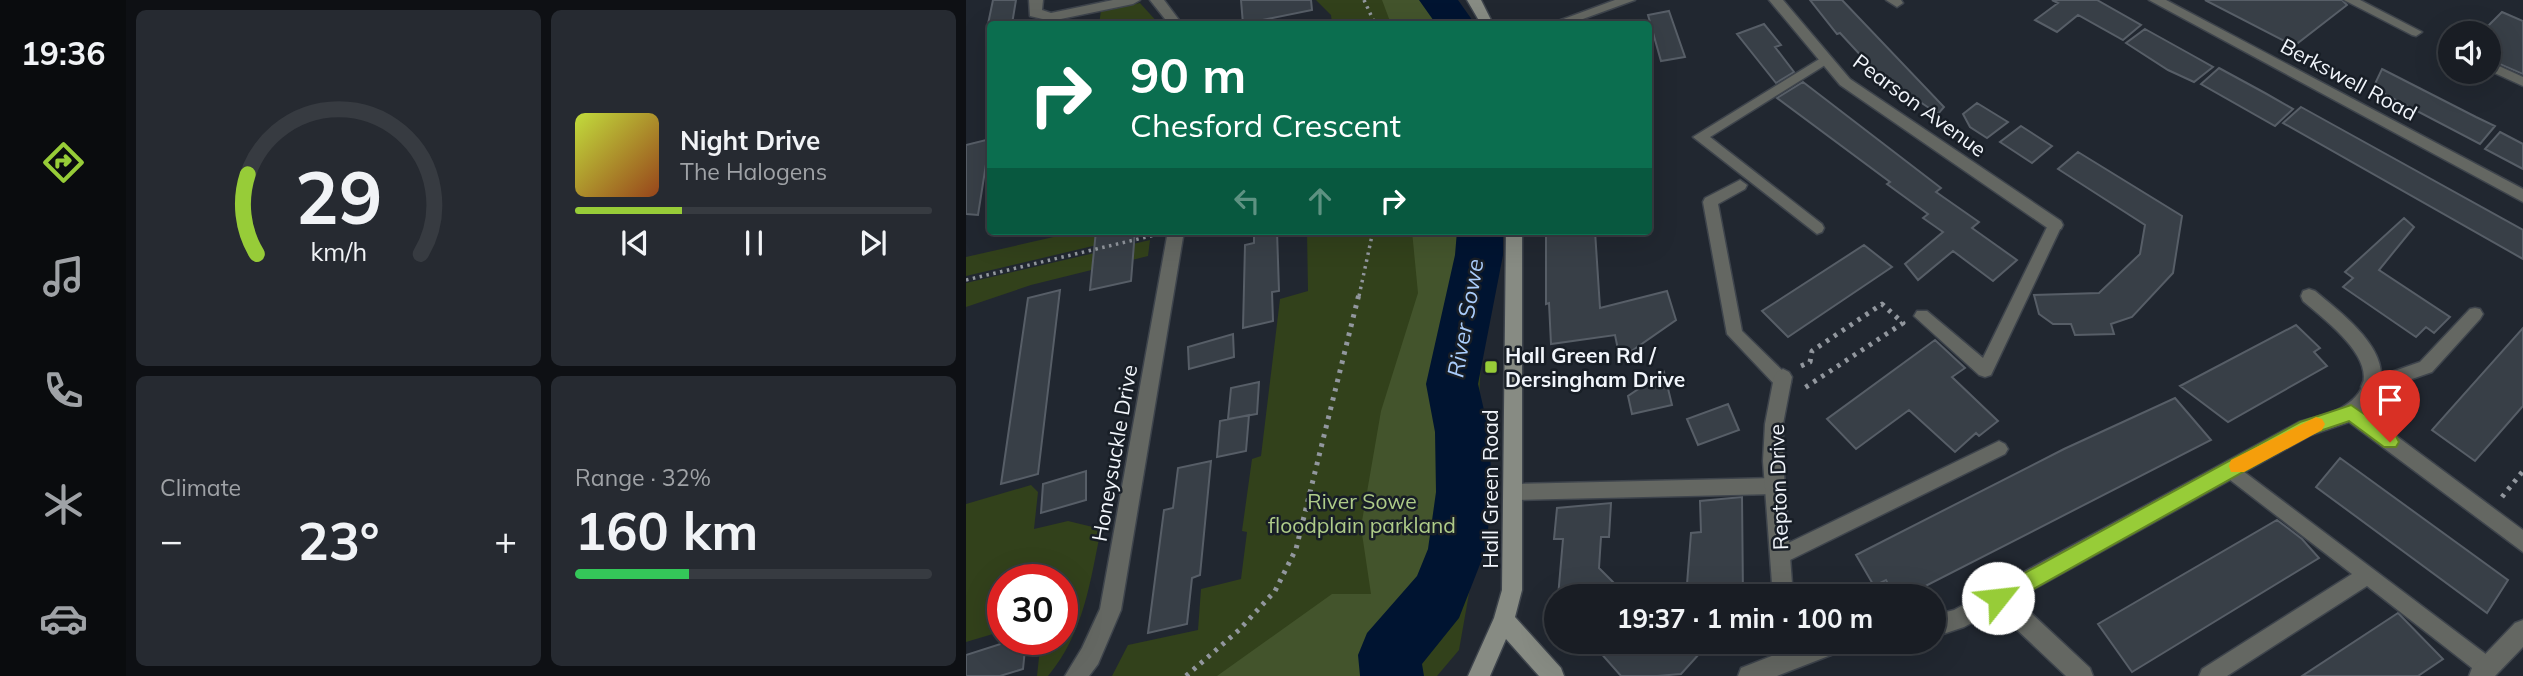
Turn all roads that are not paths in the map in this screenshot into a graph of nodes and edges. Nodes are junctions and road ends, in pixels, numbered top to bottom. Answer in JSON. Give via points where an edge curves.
{"nodes":[{"id":1,"x":1036,"y":0,"type":"edge"},
{"id":2,"x":1133,"y":0,"type":"edge"},
{"id":3,"x":1157,"y":0,"type":"edge"},
{"id":4,"x":1474,"y":0,"type":"edge"},
{"id":5,"x":1628,"y":0,"type":"edge"},
{"id":6,"x":1776,"y":0,"type":"edge"},
{"id":7,"x":2156,"y":0,"type":"edge"},
{"id":8,"x":2350,"y":0,"type":"edge"},
{"id":9,"x":1174,"y":21,"type":"edge"},
{"id":10,"x":1485,"y":21,"type":"edge"},
{"id":11,"x":1566,"y":21,"type":"edge"},
{"id":12,"x":2416,"y":32,"type":"dead end"},
{"id":13,"x":1826,"y":59,"type":"junction"},
{"id":14,"x":2501,"y":71,"type":"edge"},
{"id":15,"x":2523,"y":82,"type":"edge"},
{"id":16,"x":1740,"y":185,"type":"dead end"},
{"id":17,"x":2523,"y":196,"type":"edge"},
{"id":18,"x":2055,"y":225,"type":"joint"},
{"id":19,"x":1817,"y":228,"type":"dead end"},
{"id":20,"x":1168,"y":235,"type":"edge"},
{"id":21,"x":1514,"y":235,"type":"edge"},
{"id":22,"x":2309,"y":296,"type":"dead end"},
{"id":23,"x":2475,"y":314,"type":"dead end"},
{"id":24,"x":1922,"y":316,"type":"dead end"},
{"id":25,"x":1782,"y":386,"type":"joint"},
{"id":26,"x":2369,"y":387,"type":"junction"},
{"id":27,"x":2351,"y":413,"type":"junction"},
{"id":28,"x":1999,"y":449,"type":"dead end"},
{"id":29,"x":2231,"y":470,"type":"junction"},
{"id":30,"x":1775,"y":486,"type":"junction"},
{"id":31,"x":1513,"y":492,"type":"junction"},
{"id":32,"x":2523,"y":542,"type":"edge"},
{"id":33,"x":1780,"y":556,"type":"junction"},
{"id":34,"x":2367,"y":575,"type":"junction"},
{"id":35,"x":1782,"y":584,"type":"edge"},
{"id":36,"x":1998,"y":598,"type":"junction"},
{"id":37,"x":1504,"y":621,"type":"junction"},
{"id":38,"x":1946,"y":623,"type":"edge"},
{"id":39,"x":2523,"y":631,"type":"edge"},
{"id":40,"x":1782,"y":654,"type":"edge"},
{"id":41,"x":2484,"y":672,"type":"edge"},
{"id":42,"x":1076,"y":676,"type":"edge"},
{"id":43,"x":1479,"y":676,"type":"edge"},
{"id":44,"x":1553,"y":676,"type":"edge"},
{"id":45,"x":1749,"y":676,"type":"edge"},
{"id":46,"x":2082,"y":676,"type":"edge"},
{"id":47,"x":2209,"y":676,"type":"edge"}],
"edges":[{"from":1,"to":2,"type":"street","via":[[1035,13],[1051,17]]},
{"from":3,"to":9,"type":"street"},
{"from":4,"to":10,"type":"main road"},
{"from":5,"to":11,"type":"street"},
{"from":6,"to":13,"type":"street","name":"Pearson Avenue"},
{"from":7,"to":17,"type":"street","name":"Berkswell Road"},
{"from":8,"to":12,"type":"lane"},
{"from":13,"to":18,"type":"street","name":"Pearson Avenue","via":[[1845,82]]},
{"from":13,"to":19,"type":"lane","via":[[1700,137]]},
{"from":14,"to":15,"type":"lane"},
{"from":16,"to":25,"type":"lane","via":[[1710,202],[1735,334]]},
{"from":18,"to":24,"type":"lane","via":[[1984,370]]},
{"from":20,"to":42,"type":"street","name":"Honeysuckle Drive","via":[[1110,610]]},
{"from":21,"to":31,"type":"main road","name":"Hall Green Road"},
{"from":22,"to":26,"type":"street","via":[[2363,345],[2374,365]]},
{"from":23,"to":26,"type":"lane","via":[[2426,367]]},
{"from":25,"to":30,"type":"street","name":"Repton Drive","via":[[1774,424]]},
{"from":26,"to":27,"type":"street"},
{"from":27,"to":29,"type":"street","via":[[2306,428]]},
{"from":27,"to":32,"type":"street"},
{"from":28,"to":33,"type":"lane"},
{"from":29,"to":34,"type":"lane"},
{"from":29,"to":36,"type":"street"},
{"from":30,"to":31,"type":"lane"},
{"from":30,"to":33,"type":"street","name":"Repton Drive"},
{"from":31,"to":37,"type":"main road","name":"Hall Green Road","via":[[1512,590]]},
{"from":33,"to":35,"type":"street","name":"Repton Drive"},
{"from":34,"to":41,"type":"lane"},
{"from":34,"to":47,"type":"lane"},
{"from":36,"to":38,"type":"street"},
{"from":36,"to":46,"type":"street"},
{"from":37,"to":43,"type":"main road","name":"Hall Green Road"},
{"from":37,"to":44,"type":"main road"},
{"from":39,"to":41,"type":"street"},
{"from":40,"to":45,"type":"street"}]}
